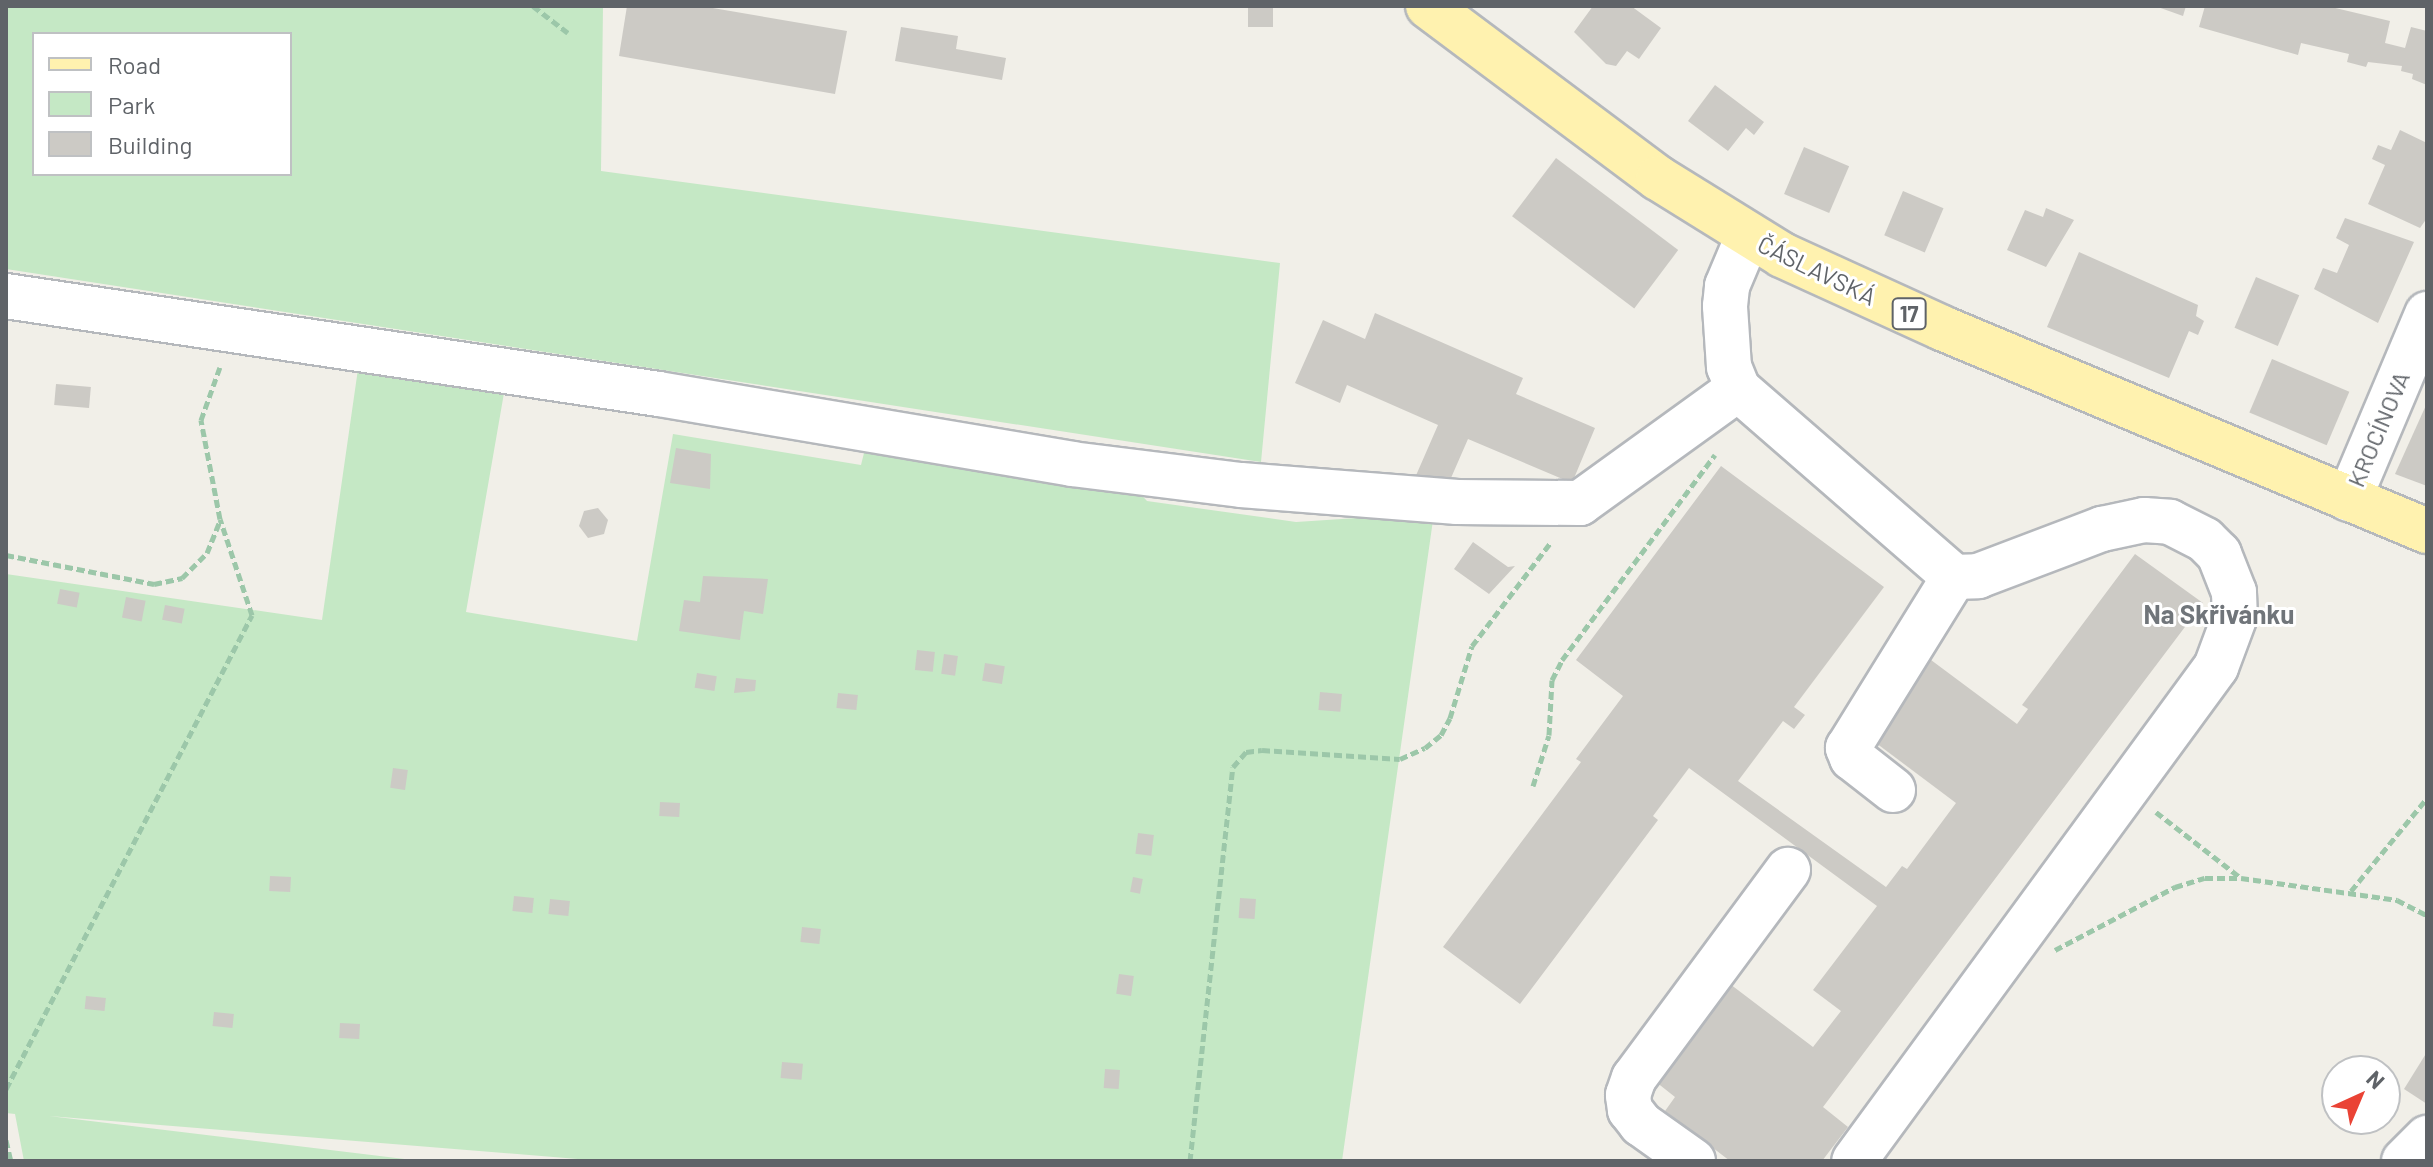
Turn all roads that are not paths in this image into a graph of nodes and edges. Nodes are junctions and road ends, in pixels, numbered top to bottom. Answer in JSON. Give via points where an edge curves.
{"nodes":[{"id":1,"x":1428,"y":6,"type":"edge"},
{"id":2,"x":1748,"y":236,"type":"junction"},
{"id":3,"x":6,"y":296,"type":"edge"},
{"id":4,"x":2427,"y":314,"type":"edge"},
{"id":5,"x":1746,"y":397,"type":"junction"},
{"id":6,"x":2349,"y":499,"type":"junction"},
{"id":7,"x":2427,"y":531,"type":"edge"},
{"id":8,"x":1954,"y":577,"type":"junction"},
{"id":9,"x":1893,"y":790,"type":"dead end"},
{"id":10,"x":1788,"y":870,"type":"dead end"},
{"id":11,"x":2427,"y":1138,"type":"edge"},
{"id":12,"x":1693,"y":1161,"type":"edge"},
{"id":13,"x":1854,"y":1161,"type":"edge"},
{"id":14,"x":2404,"y":1161,"type":"edge"}],
"edges":[{"from":1,"to":2,"type":"main road","name":"ČÁSLAVSKÁ","number":"17","via":[[1647,170]]},
{"from":2,"to":5,"type":"street","via":[[1727,286],[1725,306],[1729,367]]},
{"from":2,"to":6,"type":"main road","name":"ČÁSLAVSKÁ","number":"17","via":[[1942,328]]},
{"from":3,"to":5,"type":"street","via":[[1088,466],[1241,485],[1457,502],[1580,503]]},
{"from":4,"to":6,"type":"street","name":"KROCÍNOVA"},
{"from":5,"to":8,"type":"street"},
{"from":6,"to":7,"type":"main road","name":"ČÁSLAVSKÁ","number":"17"},
{"from":8,"to":9,"type":"street","via":[[1848,748],[1852,758]]},
{"from":8,"to":13,"type":"street","via":[[1978,576],[2102,529],[2144,520],[2188,529],[2219,554],[2234,592],[2235,616],[2225,650]]},
{"from":10,"to":12,"type":"street","via":[[1634,1078],[1628,1095],[1630,1110],[1641,1124]]},
{"from":11,"to":14,"type":"street"}]}
